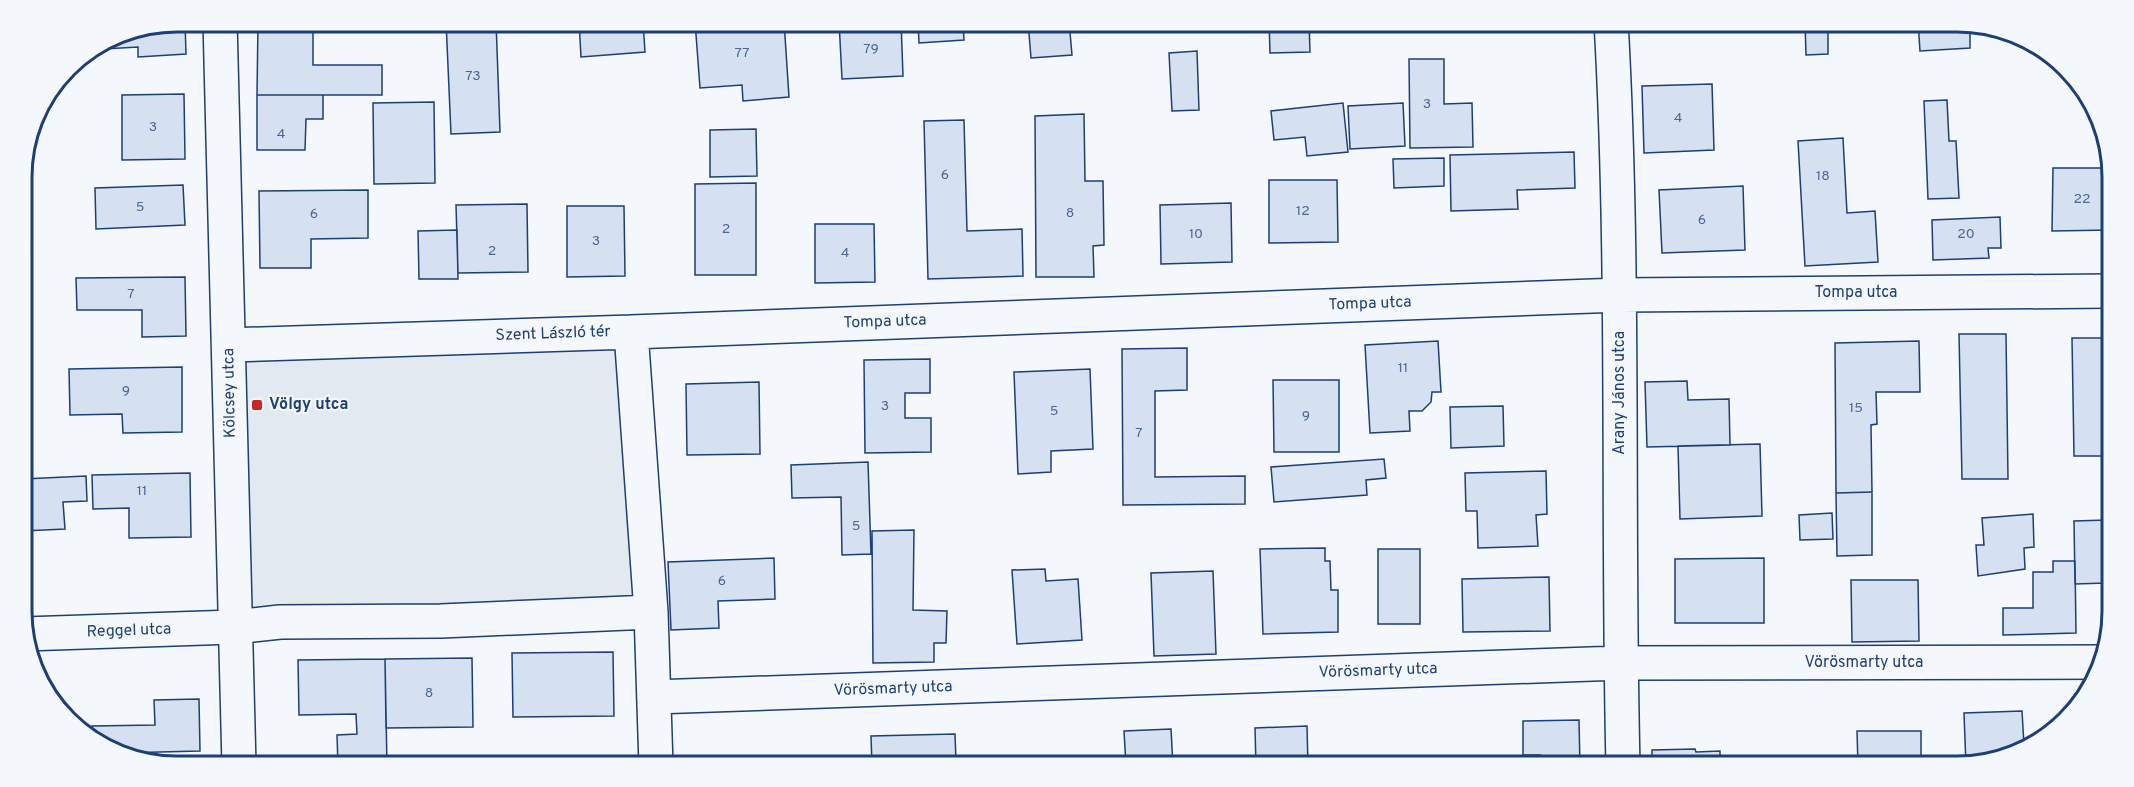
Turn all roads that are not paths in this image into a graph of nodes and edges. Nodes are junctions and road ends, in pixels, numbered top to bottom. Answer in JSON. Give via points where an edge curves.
{"nodes":[{"id":1,"x":220,"y":32,"type":"edge"},
{"id":2,"x":1612,"y":32,"type":"edge"},
{"id":3,"x":2102,"y":291,"type":"edge"},
{"id":4,"x":1620,"y":295,"type":"junction"},
{"id":5,"x":631,"y":332,"type":"junction"},
{"id":6,"x":230,"y":345,"type":"junction"},
{"id":7,"x":651,"y":612,"type":"junction"},
{"id":8,"x":234,"y":627,"type":"junction"},
{"id":9,"x":33,"y":634,"type":"edge"},
{"id":10,"x":2093,"y":662,"type":"edge"},
{"id":11,"x":1620,"y":663,"type":"junction"},
{"id":12,"x":654,"y":697,"type":"junction"},
{"id":13,"x":1623,"y":755,"type":"edge"},
{"id":14,"x":239,"y":756,"type":"edge"},
{"id":15,"x":656,"y":756,"type":"edge"}],
"edges":[{"from":1,"to":6,"type":"street","name":"Kölcsey utca"},
{"from":2,"to":4,"type":"street","name":"Arany János utca"},
{"from":3,"to":4,"type":"street","name":"Tompa utca"},
{"from":4,"to":5,"type":"street","name":"Tompa utca"},
{"from":4,"to":11,"type":"street","name":"Arany János utca"},
{"from":5,"to":6,"type":"street","name":"Szent László tér"},
{"from":5,"to":7,"type":"street","name":"Szent László tér"},
{"from":6,"to":8,"type":"street","name":"Kölcsey utca"},
{"from":7,"to":8,"type":"street","via":[[441,621],[280,622]]},
{"from":7,"to":12,"type":"street","name":"Szent László tér"},
{"from":8,"to":9,"type":"street","name":"Reggel utca"},
{"from":8,"to":14,"type":"street","name":"Kölcsey utca"},
{"from":10,"to":11,"type":"street","name":"Vörösmarty utca"},
{"from":11,"to":12,"type":"street","name":"Vörösmarty utca"},
{"from":11,"to":13,"type":"street","name":"Arany János utca"},
{"from":12,"to":15,"type":"street","name":"Szent László tér"}]}
